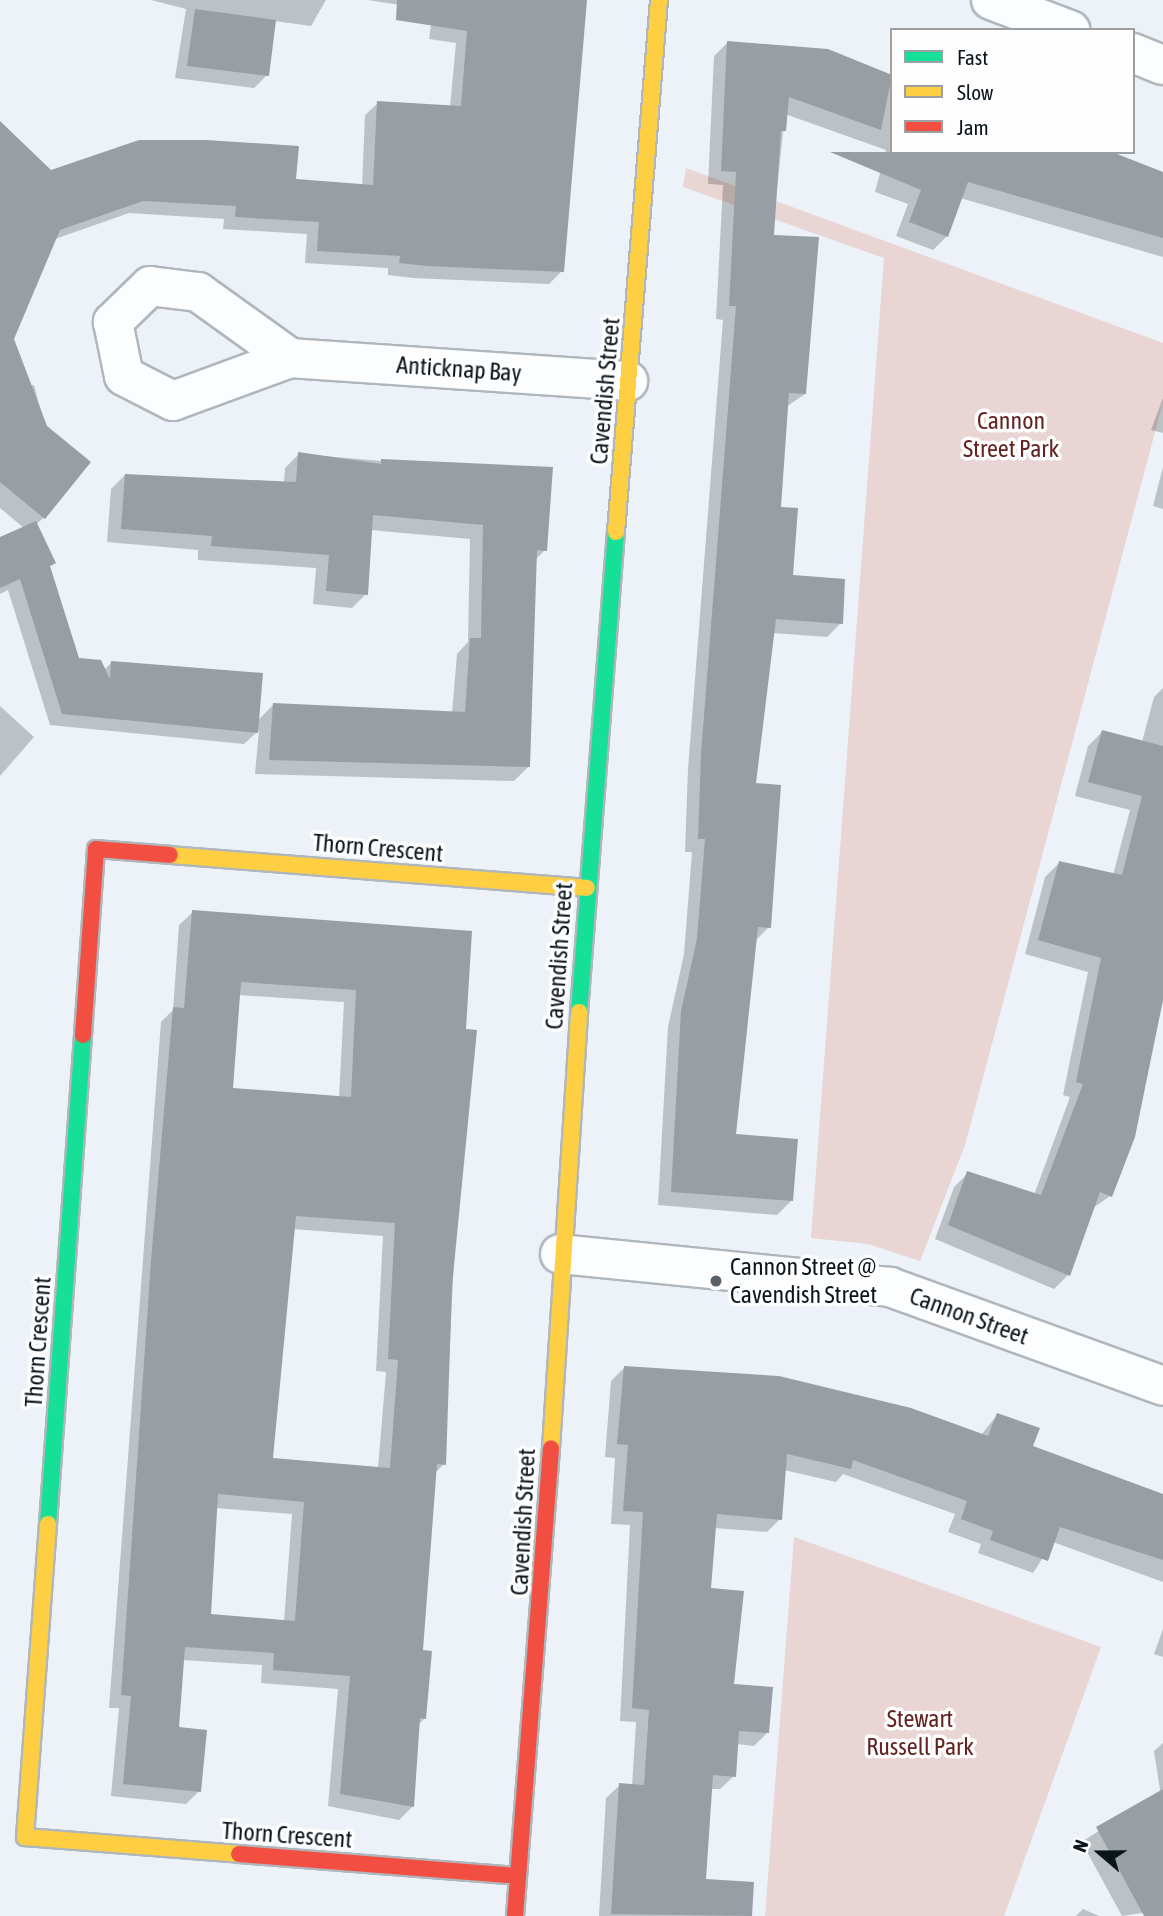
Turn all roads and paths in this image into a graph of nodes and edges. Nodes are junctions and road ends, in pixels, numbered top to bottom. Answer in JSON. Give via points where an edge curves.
{"nodes":[{"id":1,"x":659,"y":0,"type":"edge"},
{"id":2,"x":991,"y":0,"type":"edge"},
{"id":3,"x":1065,"y":28,"type":"edge"},
{"id":4,"x":1135,"y":54,"type":"edge"},
{"id":5,"x":1163,"y":65,"type":"edge"},
{"id":6,"x":290,"y":358,"type":"dead end"},
{"id":7,"x":628,"y":381,"type":"junction"},
{"id":8,"x":587,"y":888,"type":"junction"},
{"id":9,"x":560,"y":1254,"type":"junction"},
{"id":10,"x":1162,"y":1383,"type":"edge"},
{"id":11,"x":517,"y":1876,"type":"junction"},
{"id":12,"x":515,"y":1916,"type":"edge"}],
"edges":[{"from":1,"to":7,"type":"street","name":"Cavendish Street"},
{"from":2,"to":3,"type":"street"},
{"from":4,"to":5,"type":"street"},
{"from":6,"to":7,"type":"street","name":"Anticknap Bay"},
{"from":7,"to":8,"type":"street","name":"Cavendish Street"},
{"from":8,"to":9,"type":"street","name":"Cavendish Street"},
{"from":8,"to":11,"type":"street","name":"Thorn Crescent","via":[[96,849],[26,1824],[26,1837]]},
{"from":9,"to":10,"type":"street","name":"Cannon Street","via":[[890,1287]]},
{"from":9,"to":11,"type":"street","name":"Cavendish Street","via":[[544,1582]]},
{"from":11,"to":12,"type":"street","name":"Cavendish Street"}]}
